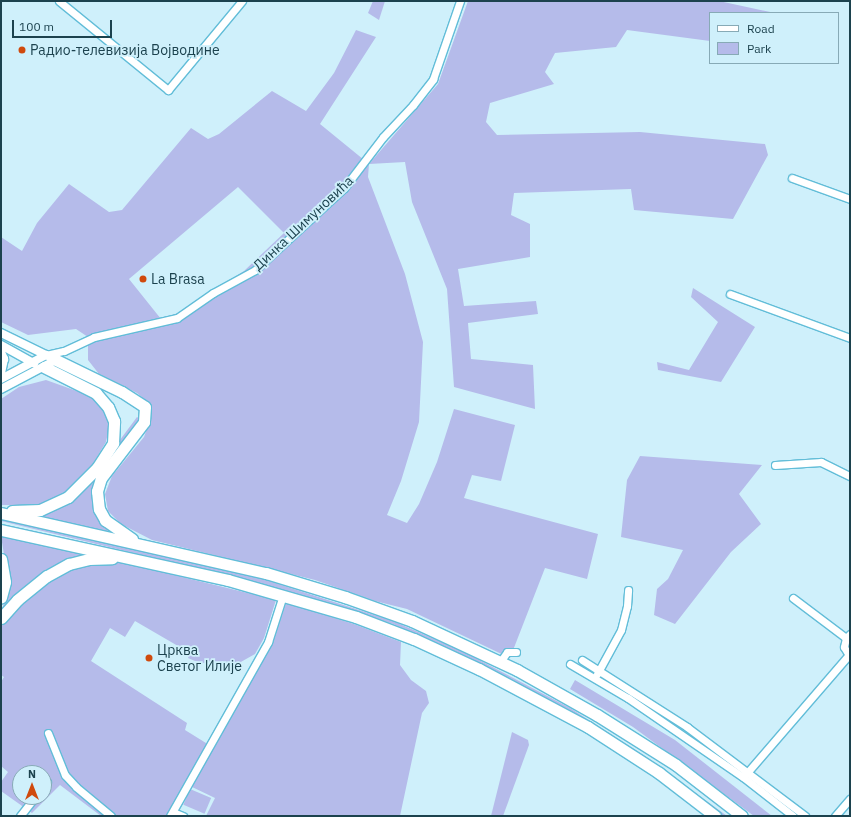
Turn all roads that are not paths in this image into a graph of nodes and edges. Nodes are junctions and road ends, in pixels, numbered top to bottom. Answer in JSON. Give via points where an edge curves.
{"nodes":[{"id":1,"x":59,"y":1,"type":"edge"},
{"id":2,"x":242,"y":1,"type":"edge"},
{"id":3,"x":460,"y":1,"type":"edge"},
{"id":4,"x":792,"y":178,"type":"dead end"},
{"id":5,"x":850,"y":199,"type":"edge"},
{"id":6,"x":730,"y":294,"type":"dead end"},
{"id":7,"x":1,"y":333,"type":"edge"},
{"id":8,"x":850,"y":338,"type":"edge"},
{"id":9,"x":1,"y":345,"type":"edge"},
{"id":10,"x":64,"y":351,"type":"junction"},
{"id":11,"x":1,"y":352,"type":"edge"},
{"id":12,"x":51,"y":357,"type":"junction"},
{"id":13,"x":32,"y":362,"type":"junction"},
{"id":14,"x":44,"y":367,"type":"junction"},
{"id":15,"x":1,"y":373,"type":"edge"},
{"id":16,"x":1,"y":379,"type":"edge"},
{"id":17,"x":1,"y":389,"type":"edge"},
{"id":18,"x":775,"y":465,"type":"dead end"},
{"id":19,"x":850,"y":476,"type":"edge"},
{"id":20,"x":1,"y":511,"type":"edge"},
{"id":21,"x":1,"y":530,"type":"edge"},
{"id":22,"x":161,"y":549,"type":"junction"},
{"id":23,"x":1,"y":560,"type":"edge"},
{"id":24,"x":141,"y":560,"type":"junction"},
{"id":25,"x":628,"y":590,"type":"dead end"},
{"id":26,"x":1,"y":597,"type":"edge"},
{"id":27,"x":288,"y":597,"type":"junction"},
{"id":28,"x":794,"y":598,"type":"dead end"},
{"id":29,"x":1,"y":618,"type":"edge"},
{"id":30,"x":848,"y":636,"type":"edge"},
{"id":31,"x":516,"y":652,"type":"dead end"},
{"id":32,"x":849,"y":656,"type":"edge"},
{"id":33,"x":582,"y":660,"type":"dead end"},
{"id":34,"x":500,"y":662,"type":"junction"},
{"id":35,"x":570,"y":664,"type":"dead end"},
{"id":36,"x":599,"y":670,"type":"junction"},
{"id":37,"x":595,"y":678,"type":"junction"},
{"id":38,"x":48,"y":734,"type":"dead end"},
{"id":39,"x":748,"y":771,"type":"junction"},
{"id":40,"x":743,"y":777,"type":"junction"},
{"id":41,"x":850,"y":799,"type":"edge"},
{"id":42,"x":29,"y":805,"type":"edge"},
{"id":43,"x":172,"y":814,"type":"edge"},
{"id":44,"x":837,"y":814,"type":"edge"},
{"id":45,"x":20,"y":816,"type":"edge"},
{"id":46,"x":111,"y":816,"type":"edge"},
{"id":47,"x":183,"y":816,"type":"edge"},
{"id":48,"x":715,"y":816,"type":"edge"},
{"id":49,"x":742,"y":816,"type":"edge"},
{"id":50,"x":793,"y":816,"type":"edge"},
{"id":51,"x":806,"y":816,"type":"edge"},
{"id":52,"x":831,"y":816,"type":"edge"}],
"edges":[{"from":1,"to":2,"type":"street","via":[[168,90]]},
{"from":3,"to":10,"type":"street","name":"Динка Шимуновића","via":[[429,84],[383,137],[344,188],[255,270],[213,293],[177,318],[94,337]]},
{"from":4,"to":5,"type":"street"},
{"from":6,"to":8,"type":"street"},
{"from":7,"to":12,"type":"street"},
{"from":9,"to":13,"type":"street"},
{"from":10,"to":12,"type":"street","name":"Динка Шимуновића"},
{"from":10,"to":12,"type":"street","name":"Динка Шимуновића"},
{"from":11,"to":15,"type":"street","via":[[4,359]]},
{"from":12,"to":13,"type":"street"},
{"from":12,"to":14,"type":"street"},
{"from":12,"to":22,"type":"highway","via":[[122,392],[145,407],[144,422],[101,478],[97,497],[102,515],[115,529],[132,539]]},
{"from":13,"to":14,"type":"street"},
{"from":13,"to":16,"type":"street"},
{"from":14,"to":17,"type":"street"},
{"from":14,"to":20,"type":"highway","via":[[96,393],[114,421],[113,443],[98,468],[68,497],[40,510]]},
{"from":18,"to":19,"type":"street","via":[[821,462]]},
{"from":20,"to":22,"type":"highway"},
{"from":21,"to":24,"type":"highway"},
{"from":22,"to":34,"type":"highway","via":[[298,582],[403,618]]},
{"from":23,"to":26,"type":"highway","via":[[5,582]]},
{"from":24,"to":27,"type":"highway"},
{"from":24,"to":29,"type":"highway","via":[[89,560],[69,564],[29,589]]},
{"from":25,"to":36,"type":"street","via":[[621,630]]},
{"from":27,"to":43,"type":"street","via":[[268,642]]},
{"from":27,"to":48,"type":"highway","via":[[399,633],[479,669],[588,727],[659,773]]},
{"from":28,"to":30,"type":"street"},
{"from":30,"to":32,"type":"street","via":[[844,647]]},
{"from":31,"to":34,"type":"street","via":[[507,652]]},
{"from":32,"to":39,"type":"street"},
{"from":33,"to":36,"type":"street"},
{"from":34,"to":49,"type":"highway","via":[[633,737]]},
{"from":35,"to":37,"type":"street"},
{"from":36,"to":37,"type":"street"},
{"from":36,"to":39,"type":"street"},
{"from":37,"to":40,"type":"street"},
{"from":38,"to":46,"type":"street","via":[[65,775],[76,788]]},
{"from":39,"to":40,"type":"street"},
{"from":39,"to":51,"type":"street"},
{"from":40,"to":50,"type":"street"},
{"from":41,"to":44,"type":"street"},
{"from":42,"to":45,"type":"street"},
{"from":43,"to":47,"type":"street"},
{"from":44,"to":52,"type":"street"}]}
